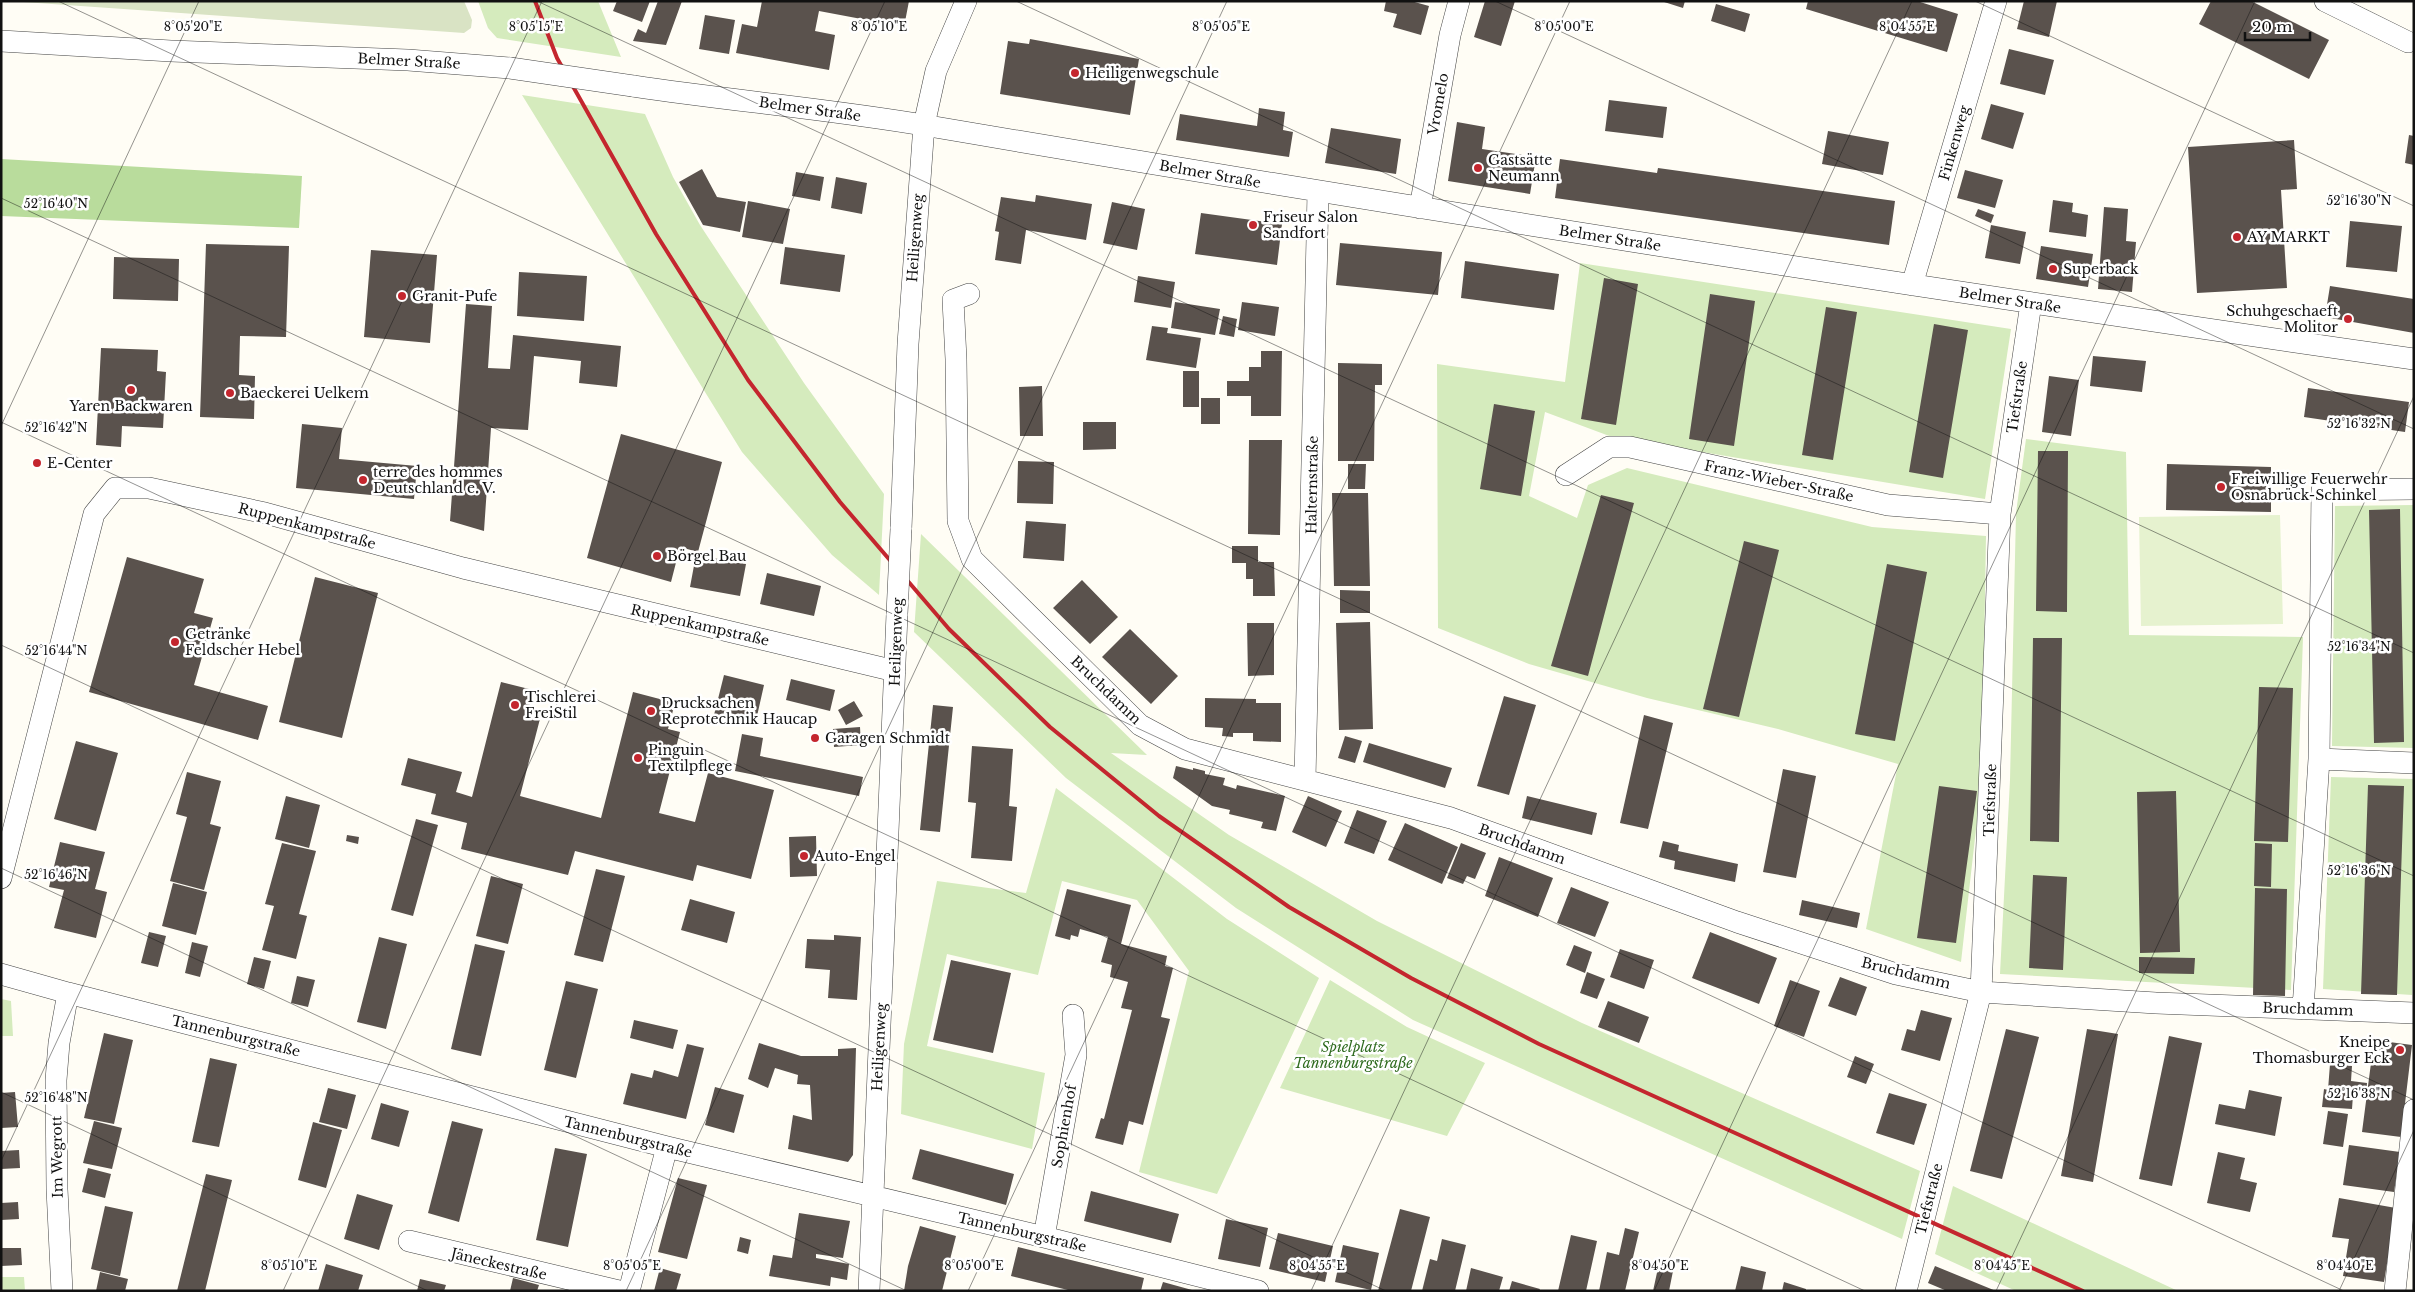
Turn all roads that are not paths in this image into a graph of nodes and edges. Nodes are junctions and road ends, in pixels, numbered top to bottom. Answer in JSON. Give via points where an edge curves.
{"nodes":[{"id":1,"x":966,"y":1,"type":"edge"},
{"id":2,"x":1459,"y":1,"type":"edge"},
{"id":3,"x":1996,"y":1,"type":"edge"},
{"id":4,"x":2325,"y":1,"type":"edge"},
{"id":5,"x":1,"y":41,"type":"edge"},
{"id":6,"x":2408,"y":42,"type":"dead end"},
{"id":7,"x":924,"y":125,"type":"junction"},
{"id":8,"x":1318,"y":192,"type":"junction"},
{"id":9,"x":1420,"y":208,"type":"junction"},
{"id":10,"x":1912,"y":285,"type":"junction"},
{"id":11,"x":969,"y":294,"type":"dead end"},
{"id":12,"x":2031,"y":303,"type":"junction"},
{"id":13,"x":2414,"y":359,"type":"edge"},
{"id":14,"x":1566,"y":476,"type":"dead end"},
{"id":15,"x":2414,"y":489,"type":"edge"},
{"id":16,"x":2000,"y":514,"type":"junction"},
{"id":17,"x":895,"y":671,"type":"junction"},
{"id":18,"x":2320,"y":759,"type":"junction"},
{"id":19,"x":2414,"y":763,"type":"edge"},
{"id":20,"x":1305,"y":779,"type":"junction"},
{"id":21,"x":1,"y":878,"type":"edge"},
{"id":22,"x":1,"y":974,"type":"edge"},
{"id":23,"x":1982,"y":992,"type":"junction"},
{"id":24,"x":68,"y":994,"type":"junction"},
{"id":25,"x":2303,"y":1009,"type":"junction"},
{"id":26,"x":2414,"y":1013,"type":"edge"},
{"id":27,"x":1073,"y":1015,"type":"dead end"},
{"id":28,"x":2414,"y":1110,"type":"edge"},
{"id":29,"x":667,"y":1147,"type":"junction"},
{"id":30,"x":872,"y":1196,"type":"junction"},
{"id":31,"x":1044,"y":1236,"type":"junction"},
{"id":32,"x":409,"y":1241,"type":"dead end"},
{"id":33,"x":62,"y":1291,"type":"edge"},
{"id":34,"x":619,"y":1291,"type":"edge"},
{"id":35,"x":630,"y":1291,"type":"edge"},
{"id":36,"x":869,"y":1291,"type":"edge"},
{"id":37,"x":1258,"y":1291,"type":"edge"},
{"id":38,"x":1906,"y":1291,"type":"edge"},
{"id":39,"x":2396,"y":1291,"type":"edge"}],
"edges":[{"from":1,"to":7,"type":"street","name":"Heiligenweg","via":[[936,71]]},
{"from":2,"to":9,"type":"street","name":"Vromelo","via":[[1450,34]]},
{"from":3,"to":10,"type":"street","name":"Finkenweg"},
{"from":4,"to":6,"type":"street"},
{"from":5,"to":7,"type":"street","name":"Belmer Straße","bridge":true,"via":[[408,60],[510,68]]},
{"from":7,"to":8,"type":"street","name":"Belmer Straße"},
{"from":7,"to":17,"type":"street","name":"Heiligenweg","bridge":true,"via":[[908,344]]},
{"from":8,"to":9,"type":"street","name":"Belmer Straße"},
{"from":8,"to":20,"type":"street","name":"Halternstraße"},
{"from":9,"to":10,"type":"street","name":"Belmer Straße"},
{"from":10,"to":12,"type":"street","name":"Belmer Straße"},
{"from":11,"to":20,"type":"street","name":"Bruchdamm","via":[[953,300],[958,521],[972,559],[1140,725],[1185,749]]},
{"from":12,"to":13,"type":"street","name":"Belmer Straße"},
{"from":12,"to":16,"type":"street","name":"Tiefstraße"},
{"from":14,"to":16,"type":"street","name":"Franz-Wieber-Straße","via":[[1609,447],[1630,448],[1888,505]]},
{"from":15,"to":18,"type":"street","via":[[2322,490]]},
{"from":16,"to":23,"type":"street","name":"Tiefstraße"},
{"from":17,"to":21,"type":"street","name":"Ruppenkampstraße","via":[[463,568],[265,513],[149,488],[114,488],[94,514]]},
{"from":17,"to":30,"type":"street","name":"Heiligenweg"},
{"from":18,"to":19,"type":"street"},
{"from":18,"to":25,"type":"street"},
{"from":20,"to":23,"type":"street","name":"Bruchdamm","via":[[1451,818],[1728,919],[1896,974]]},
{"from":22,"to":24,"type":"street","name":"Tannenburgstraße"},
{"from":23,"to":25,"type":"street","name":"Bruchdamm"},
{"from":23,"to":38,"type":"street","name":"Tiefstraße"},
{"from":24,"to":29,"type":"street","name":"Tannenburgstraße"},
{"from":24,"to":33,"type":"street","name":"Im Wegrott","via":[[56,1080]]},
{"from":25,"to":26,"type":"street","name":"Bruchdamm"},
{"from":27,"to":31,"type":"street","name":"Sophienhof","via":[[1076,1056]]},
{"from":28,"to":39,"type":"street"},
{"from":29,"to":30,"type":"street","name":"Tannenburgstraße"},
{"from":29,"to":35,"type":"street"},
{"from":30,"to":31,"type":"street","name":"Tannenburgstraße"},
{"from":30,"to":36,"type":"street","name":"Heiligenweg"},
{"from":31,"to":37,"type":"street","name":"Tannenburgstraße"},
{"from":32,"to":34,"type":"street","name":"Jäneckestraße"}]}
